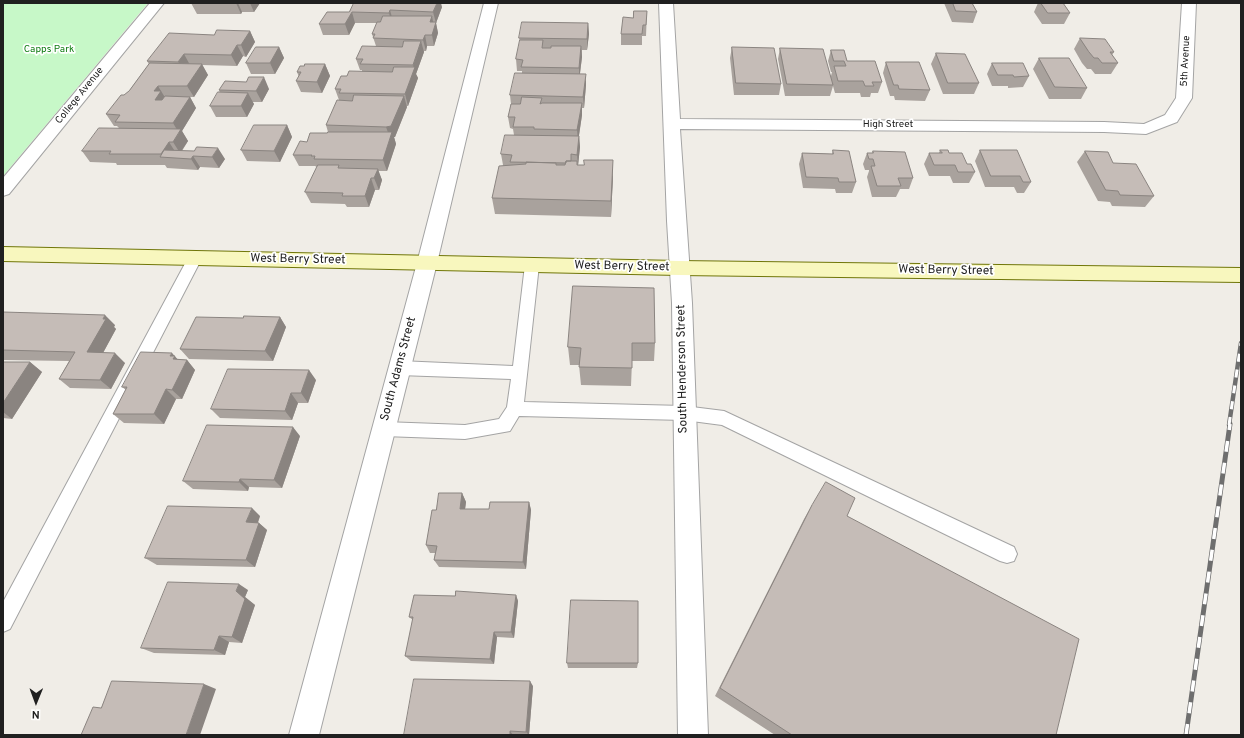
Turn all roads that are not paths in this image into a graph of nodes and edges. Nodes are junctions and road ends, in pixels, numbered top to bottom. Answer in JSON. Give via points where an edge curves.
{"nodes":[{"id":1,"x":157,"y":3,"type":"edge"},
{"id":2,"x":491,"y":3,"type":"edge"},
{"id":3,"x":666,"y":3,"type":"edge"},
{"id":4,"x":1189,"y":3,"type":"edge"},
{"id":5,"x":672,"y":124,"type":"junction"},
{"id":6,"x":1104,"y":127,"type":"joint"},
{"id":7,"x":3,"y":190,"type":"edge"},
{"id":8,"x":3,"y":254,"type":"edge"},
{"id":9,"x":195,"y":258,"type":"junction"},
{"id":10,"x":427,"y":263,"type":"junction"},
{"id":11,"x":532,"y":265,"type":"junction"},
{"id":12,"x":679,"y":268,"type":"junction"},
{"id":13,"x":1241,"y":276,"type":"edge"},
{"id":14,"x":399,"y":368,"type":"junction"},
{"id":15,"x":520,"y":373,"type":"junction"},
{"id":16,"x":515,"y":409,"type":"junction"},
{"id":17,"x":684,"y":413,"type":"junction"},
{"id":18,"x":384,"y":429,"type":"junction"},
{"id":19,"x":1007,"y":554,"type":"dead end"},
{"id":20,"x":3,"y":622,"type":"edge"},
{"id":21,"x":304,"y":735,"type":"edge"},
{"id":22,"x":693,"y":735,"type":"edge"}],
"edges":[{"from":1,"to":7,"type":"street","name":"College Avenue"},
{"from":2,"to":10,"type":"street","name":"South Adams Street"},
{"from":3,"to":5,"type":"street","name":"South Henderson Street"},
{"from":4,"to":6,"type":"street","name":"5th Avenue","via":[[1184,98],[1171,118],[1146,129]]},
{"from":5,"to":6,"type":"street","name":"High Street"},
{"from":5,"to":12,"type":"street","name":"South Henderson Street"},
{"from":8,"to":9,"type":"main road","name":"West Berry Street"},
{"from":9,"to":10,"type":"main road","name":"West Berry Street"},
{"from":9,"to":20,"type":"lane"},
{"from":10,"to":11,"type":"main road","name":"West Berry Street"},
{"from":10,"to":14,"type":"street","name":"South Adams Street"},
{"from":11,"to":12,"type":"main road","name":"West Berry Street"},
{"from":11,"to":15,"type":"lane"},
{"from":12,"to":13,"type":"main road","name":"West Berry Street"},
{"from":12,"to":17,"type":"street","name":"South Henderson Street"},
{"from":14,"to":15,"type":"lane"},
{"from":14,"to":18,"type":"street","name":"South Adams Street"},
{"from":15,"to":16,"type":"lane"},
{"from":16,"to":17,"type":"lane"},
{"from":16,"to":18,"type":"lane","via":[[504,426],[465,432]]},
{"from":17,"to":19,"type":"lane","via":[[724,418]]},
{"from":17,"to":22,"type":"street","name":"South Henderson Street"},
{"from":18,"to":21,"type":"street","name":"South Adams Street"}]}
